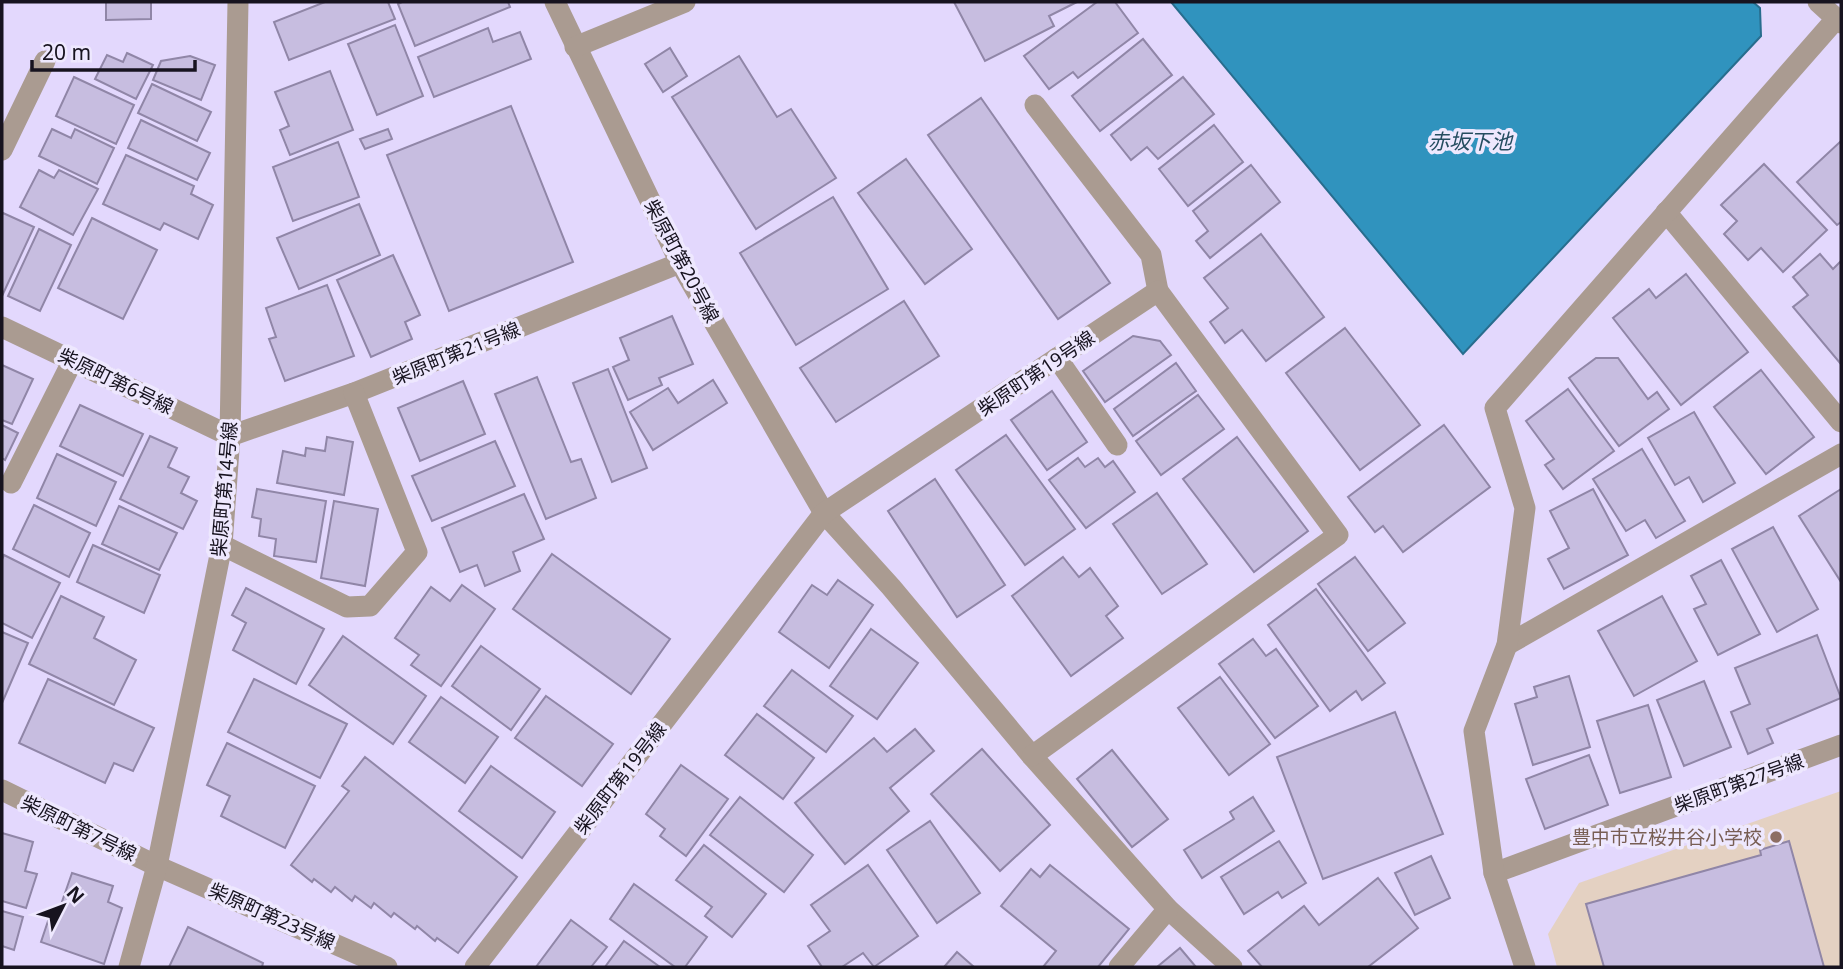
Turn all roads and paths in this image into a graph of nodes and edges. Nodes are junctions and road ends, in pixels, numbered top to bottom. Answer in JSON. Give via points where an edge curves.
{"nodes":[{"id":1,"x":238,"y":2,"type":"edge"},
{"id":2,"x":555,"y":2,"type":"edge"},
{"id":3,"x":685,"y":2,"type":"edge"},
{"id":4,"x":1818,"y":2,"type":"edge"},
{"id":5,"x":1839,"y":21,"type":"edge"},
{"id":6,"x":575,"y":47,"type":"junction"},
{"id":7,"x":46,"y":61,"type":"dead end"},
{"id":8,"x":1035,"y":105,"type":"dead end"},
{"id":9,"x":2,"y":150,"type":"edge"},
{"id":10,"x":1666,"y":212,"type":"junction"},
{"id":11,"x":680,"y":264,"type":"junction"},
{"id":12,"x":1158,"y":292,"type":"junction"},
{"id":13,"x":2,"y":327,"type":"edge"},
{"id":14,"x":1058,"y":358,"type":"junction"},
{"id":15,"x":73,"y":360,"type":"junction"},
{"id":16,"x":354,"y":393,"type":"junction"},
{"id":17,"x":1841,"y":422,"type":"edge"},
{"id":18,"x":230,"y":436,"type":"junction"},
{"id":19,"x":1117,"y":444,"type":"dead end"},
{"id":20,"x":1841,"y":454,"type":"edge"},
{"id":21,"x":11,"y":483,"type":"dead end"},
{"id":22,"x":824,"y":513,"type":"junction"},
{"id":23,"x":222,"y":545,"type":"junction"},
{"id":24,"x":1507,"y":645,"type":"junction"},
{"id":25,"x":1841,"y":746,"type":"edge"},
{"id":26,"x":1032,"y":756,"type":"junction"},
{"id":27,"x":2,"y":790,"type":"edge"},
{"id":28,"x":157,"y":866,"type":"junction"},
{"id":29,"x":1494,"y":873,"type":"junction"},
{"id":30,"x":1168,"y":909,"type":"junction"},
{"id":31,"x":129,"y":967,"type":"edge"},
{"id":32,"x":387,"y":967,"type":"edge"},
{"id":33,"x":475,"y":967,"type":"edge"},
{"id":34,"x":1119,"y":967,"type":"edge"},
{"id":35,"x":1232,"y":967,"type":"edge"},
{"id":36,"x":1525,"y":967,"type":"edge"}],
"edges":[{"from":1,"to":18,"type":"street","name":"柴原町第14号線"},
{"from":2,"to":6,"type":"street","name":"柴原町第20号線"},
{"from":3,"to":6,"type":"street"},
{"from":4,"to":5,"type":"street"},
{"from":5,"to":10,"type":"street"},
{"from":6,"to":11,"type":"street","name":"柴原町第20号線"},
{"from":7,"to":9,"type":"street"},
{"from":8,"to":12,"type":"street","via":[[1150,255]]},
{"from":10,"to":17,"type":"street"},
{"from":10,"to":24,"type":"street","via":[[1495,408],[1525,508]]},
{"from":11,"to":16,"type":"street","name":"柴原町第21号線"},
{"from":11,"to":22,"type":"street","name":"柴原町第20号線"},
{"from":12,"to":14,"type":"street","name":"柴原町第19号線"},
{"from":12,"to":26,"type":"street","via":[[1338,535]]},
{"from":13,"to":15,"type":"street","name":"柴原町第6号線"},
{"from":14,"to":19,"type":"street"},
{"from":14,"to":22,"type":"street","name":"柴原町第19号線"},
{"from":15,"to":18,"type":"street","name":"柴原町第6号線"},
{"from":15,"to":21,"type":"street"},
{"from":16,"to":18,"type":"street","name":"柴原町第21号線"},
{"from":16,"to":23,"type":"street","via":[[417,552],[370,606],[347,607]]},
{"from":18,"to":23,"type":"street","name":"柴原町第14号線"},
{"from":20,"to":24,"type":"street"},
{"from":22,"to":26,"type":"street","name":"柴原町第20号線"},
{"from":22,"to":33,"type":"street","name":"柴原町第19号線"},
{"from":23,"to":28,"type":"street","name":"柴原町第14号線"},
{"from":24,"to":29,"type":"street","via":[[1474,731]]},
{"from":25,"to":29,"type":"street","name":"柴原町第27号線"},
{"from":26,"to":30,"type":"street","name":"柴原町第20号線"},
{"from":27,"to":28,"type":"street","name":"柴原町第7号線"},
{"from":28,"to":31,"type":"street","name":"柴原町第14号線"},
{"from":28,"to":32,"type":"street","name":"柴原町第23号線"},
{"from":29,"to":36,"type":"street"},
{"from":30,"to":34,"type":"street"},
{"from":30,"to":35,"type":"street","name":"柴原町第20号線"}]}
